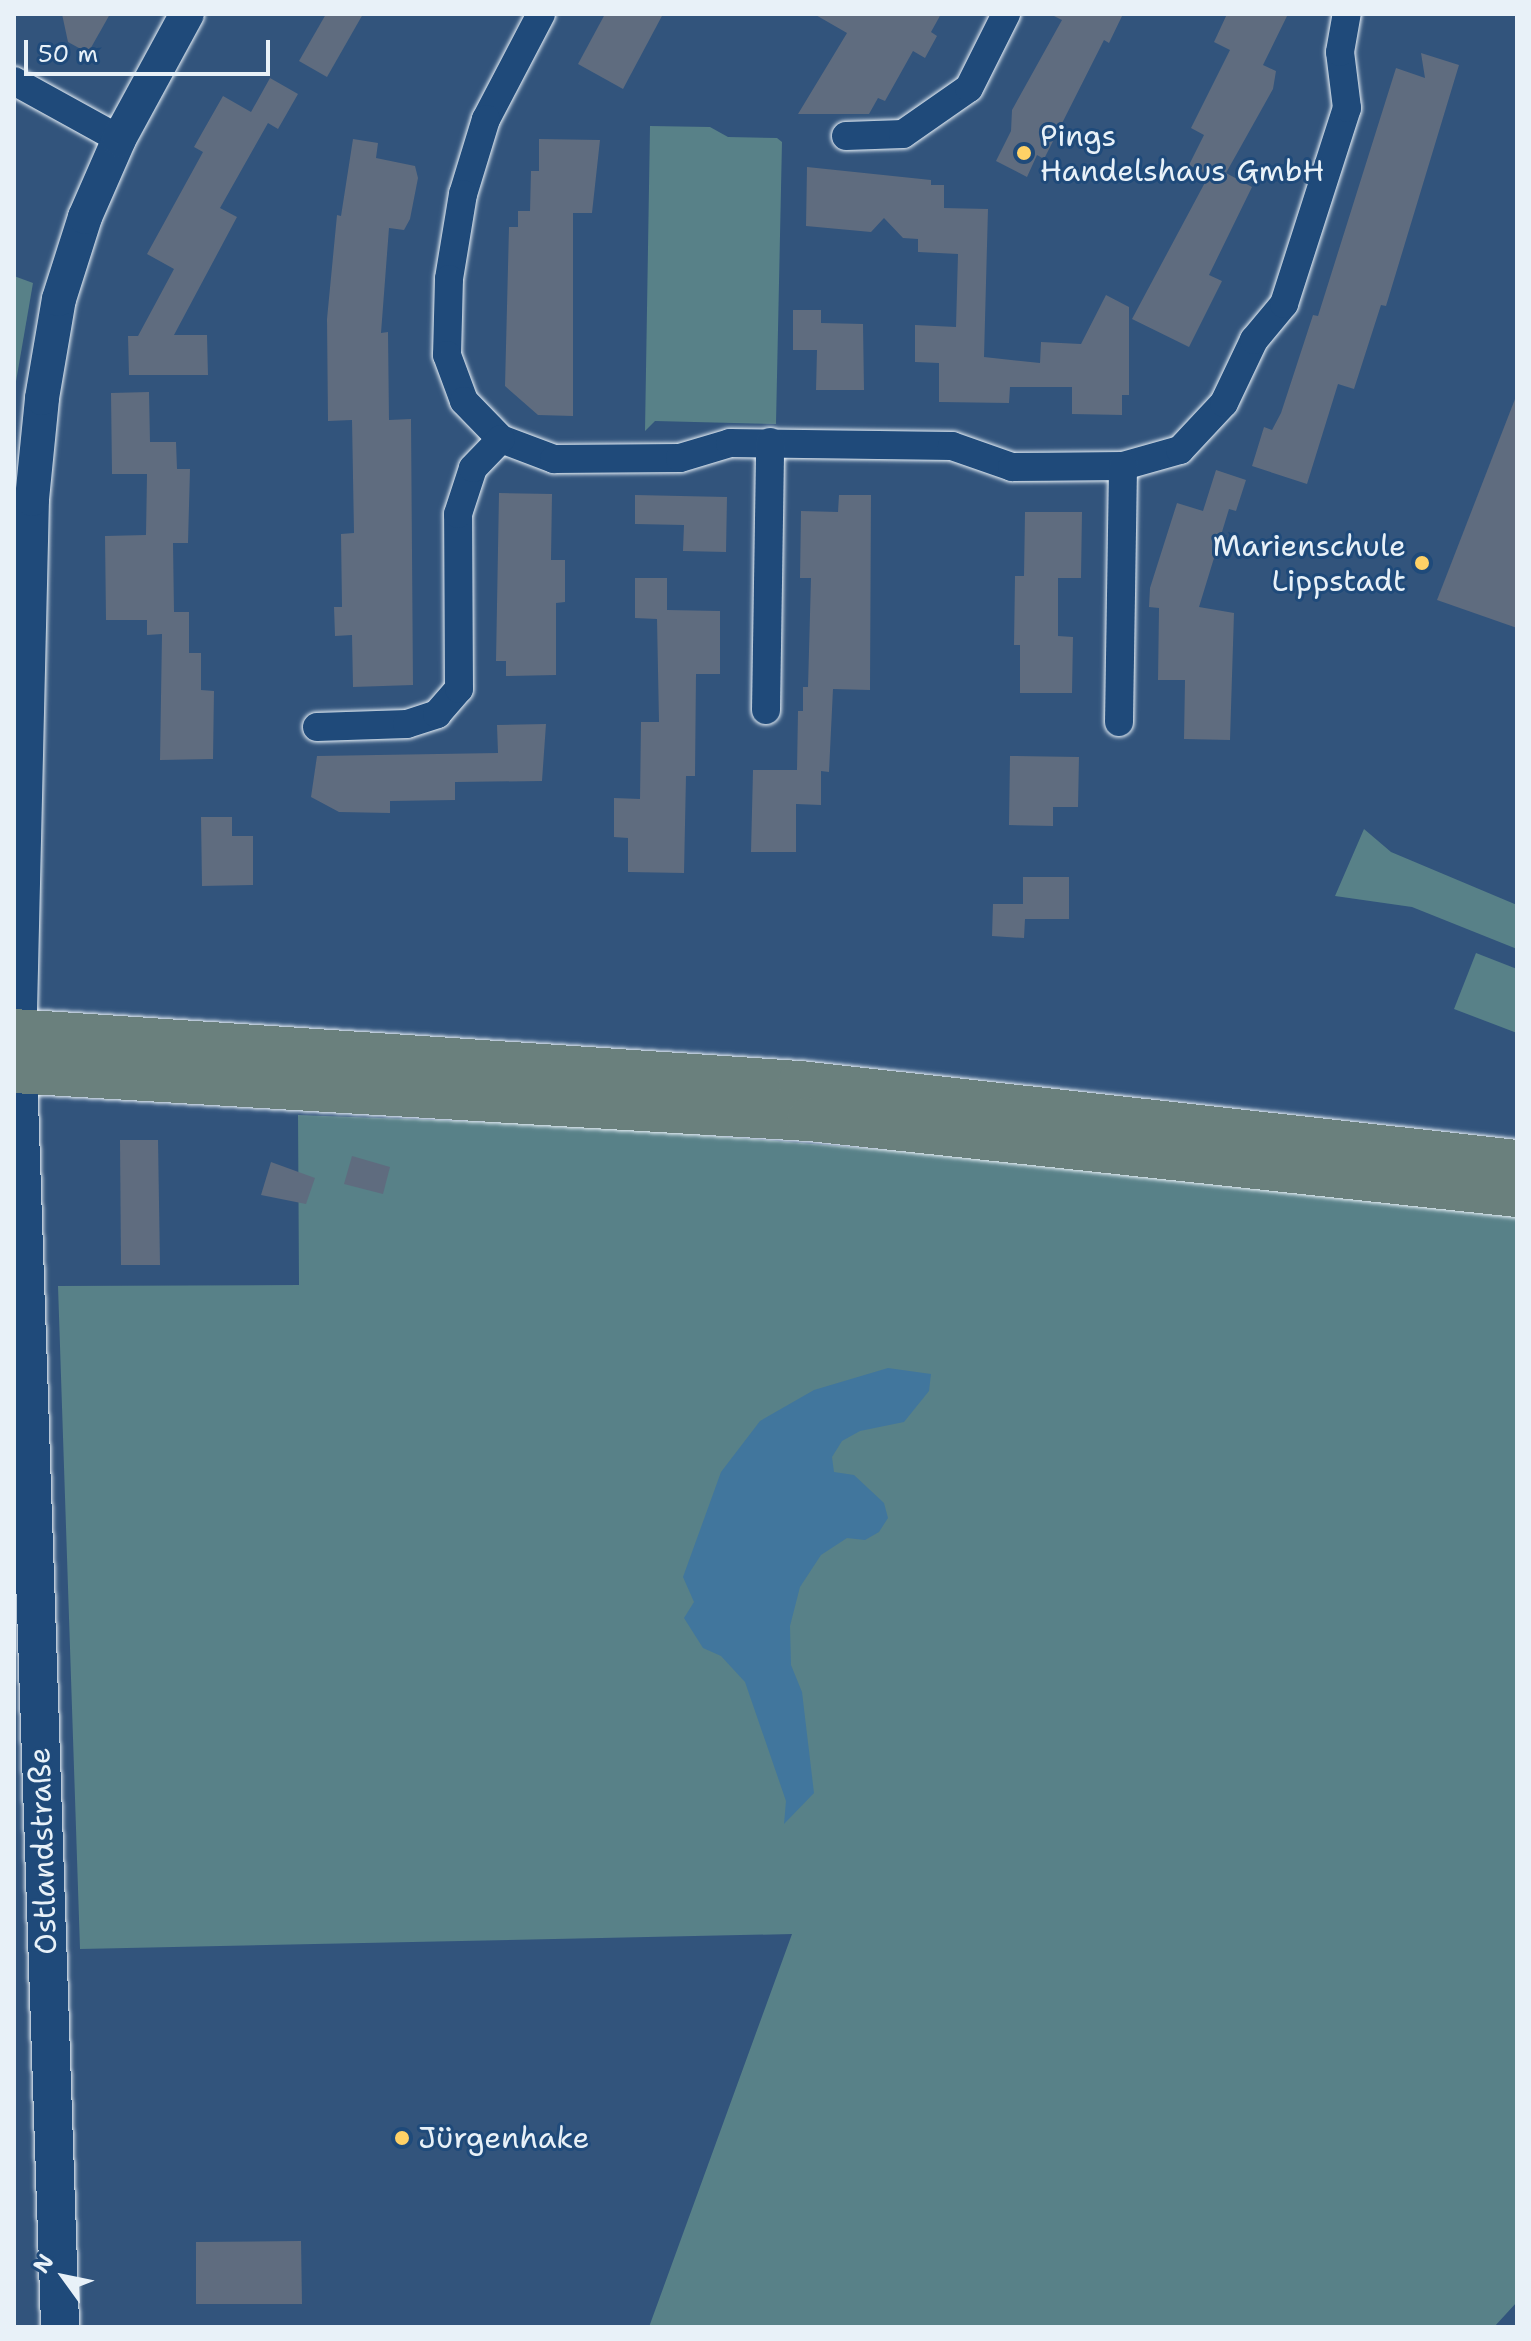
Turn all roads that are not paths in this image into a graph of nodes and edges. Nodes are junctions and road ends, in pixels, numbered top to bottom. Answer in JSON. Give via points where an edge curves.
{"nodes":[{"id":1,"x":187,"y":14,"type":"edge"},
{"id":2,"x":541,"y":14,"type":"edge"},
{"id":3,"x":1006,"y":14,"type":"edge"},
{"id":4,"x":1347,"y":14,"type":"edge"},
{"id":5,"x":14,"y":81,"type":"edge"},
{"id":6,"x":846,"y":136,"type":"dead end"},
{"id":7,"x":119,"y":139,"type":"junction"},
{"id":8,"x":501,"y":439,"type":"junction"},
{"id":9,"x":770,"y":442,"type":"junction"},
{"id":10,"x":1123,"y":466,"type":"junction"},
{"id":11,"x":766,"y":710,"type":"dead end"},
{"id":12,"x":1119,"y":722,"type":"dead end"},
{"id":13,"x":317,"y":727,"type":"dead end"},
{"id":14,"x":16,"y":1051,"type":"edge"},
{"id":15,"x":1517,"y":1162,"type":"edge"},
{"id":16,"x":1517,"y":1195,"type":"edge"},
{"id":17,"x":60,"y":2327,"type":"edge"}],
"edges":[{"from":1,"to":7,"type":"street","name":"Ostlandstraße"},
{"from":2,"to":8,"type":"street","via":[[486,119],[463,194],[449,279],[447,355],[464,401]]},
{"from":3,"to":6,"type":"street","via":[[969,88],[903,134]]},
{"from":4,"to":10,"type":"street","via":[[1340,52],[1347,108],[1284,304],[1254,340],[1224,403],[1180,450]]},
{"from":5,"to":7,"type":"street"},
{"from":7,"to":14,"type":"street","name":"Ostlandstraße","via":[[85,217],[59,299],[42,398],[32,499]]},
{"from":8,"to":9,"type":"street","via":[[554,459],[680,458],[730,443]]},
{"from":8,"to":13,"type":"street","via":[[473,468],[458,514],[459,689],[437,714],[407,724]]},
{"from":9,"to":10,"type":"street","via":[[952,446],[1012,467]]},
{"from":9,"to":11,"type":"street"},
{"from":10,"to":12,"type":"street"},
{"from":14,"to":15,"type":"main road","via":[[800,1083]]},
{"from":14,"to":16,"type":"main road","via":[[809,1119]]},
{"from":14,"to":17,"type":"main road","name":"Ostlandstraße"}]}
